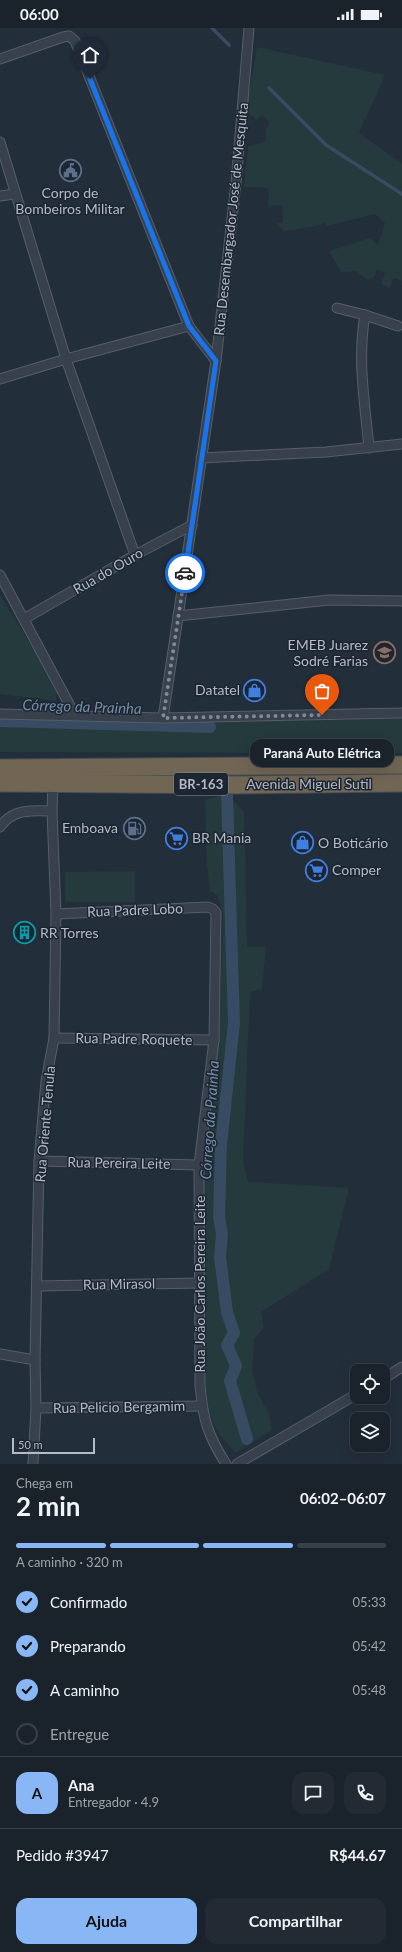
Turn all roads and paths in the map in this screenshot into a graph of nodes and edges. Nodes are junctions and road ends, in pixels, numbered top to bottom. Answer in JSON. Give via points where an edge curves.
{"nodes":[{"id":1,"x":249,"y":28,"type":"edge"},
{"id":2,"x":0,"y":59,"type":"edge"},
{"id":3,"x":0,"y":142,"type":"edge"},
{"id":4,"x":15,"y":194,"type":"junction"},
{"id":5,"x":0,"y":196,"type":"edge"},
{"id":6,"x":337,"y":308,"type":"dead end"},
{"id":7,"x":365,"y":315,"type":"junction"},
{"id":8,"x":189,"y":326,"type":"junction"},
{"id":9,"x":398,"y":326,"type":"dead end"},
{"id":10,"x":66,"y":359,"type":"junction"},
{"id":11,"x":216,"y":361,"type":"junction"},
{"id":12,"x":0,"y":379,"type":"edge"},
{"id":13,"x":402,"y":444,"type":"edge"},
{"id":14,"x":369,"y":448,"type":"junction"},
{"id":15,"x":201,"y":458,"type":"junction"},
{"id":16,"x":192,"y":525,"type":"junction"},
{"id":17,"x":135,"y":555,"type":"junction"},
{"id":18,"x":0,"y":575,"type":"edge"},
{"id":19,"x":402,"y":601,"type":"edge"},
{"id":20,"x":178,"y":616,"type":"junction"},
{"id":21,"x":24,"y":619,"type":"junction"},
{"id":22,"x":402,"y":713,"type":"edge"},
{"id":23,"x":0,"y":714,"type":"edge"},
{"id":24,"x":75,"y":715,"type":"junction"},
{"id":25,"x":163,"y":718,"type":"junction"},
{"id":26,"x":402,"y":765,"type":"edge"},
{"id":27,"x":0,"y":768,"type":"edge"},
{"id":28,"x":0,"y":783,"type":"edge"},
{"id":29,"x":402,"y":783,"type":"edge"},
{"id":30,"x":53,"y":784,"type":"junction"},
{"id":31,"x":52,"y":811,"type":"junction"},
{"id":32,"x":0,"y":827,"type":"edge"},
{"id":33,"x":213,"y":909,"type":"joint"},
{"id":34,"x":56,"y":914,"type":"junction"},
{"id":35,"x":54,"y":1038,"type":"junction"},
{"id":36,"x":214,"y":1040,"type":"junction"},
{"id":37,"x":39,"y":1162,"type":"junction"},
{"id":38,"x":199,"y":1165,"type":"junction"},
{"id":39,"x":200,"y":1283,"type":"junction"},
{"id":40,"x":38,"y":1286,"type":"junction"},
{"id":41,"x":0,"y":1354,"type":"edge"},
{"id":42,"x":35,"y":1360,"type":"junction"},
{"id":43,"x":402,"y":1368,"type":"edge"},
{"id":44,"x":390,"y":1375,"type":"edge"},
{"id":45,"x":350,"y":1398,"type":"edge"},
{"id":46,"x":202,"y":1406,"type":"junction"},
{"id":47,"x":36,"y":1408,"type":"junction"},
{"id":48,"x":253,"y":1456,"type":"junction"},
{"id":49,"x":33,"y":1464,"type":"edge"},
{"id":50,"x":226,"y":1464,"type":"edge"},
{"id":51,"x":237,"y":1464,"type":"edge"},
{"id":52,"x":257,"y":1464,"type":"edge"}],
"edges":[{"from":1,"to":11,"type":"street","name":"Rua Desembargador José de Mesquita","via":[[236,183]]},
{"from":2,"to":8,"type":"street","via":[[63,37],[69,36],[75,41]]},
{"from":3,"to":4,"type":"street"},
{"from":4,"to":5,"type":"street"},
{"from":4,"to":10,"type":"street"},
{"from":6,"to":7,"type":"street"},
{"from":7,"to":9,"type":"street"},
{"from":7,"to":14,"type":"street","via":[[361,359]]},
{"from":8,"to":10,"type":"street"},
{"from":8,"to":11,"type":"street"},
{"from":10,"to":12,"type":"street"},
{"from":10,"to":17,"type":"street"},
{"from":11,"to":15,"type":"street","name":"Rua Desembargador José de Mesquita"},
{"from":13,"to":14,"type":"street"},
{"from":14,"to":15,"type":"street"},
{"from":15,"to":16,"type":"street","name":"Rua Desembargador José de Mesquita"},
{"from":16,"to":17,"type":"street","name":"Rua do Ouro"},
{"from":16,"to":20,"type":"street","name":"Rua Desembargador José de Mesquita"},
{"from":17,"to":21,"type":"street","name":"Rua do Ouro"},
{"from":18,"to":21,"type":"street"},
{"from":19,"to":20,"type":"street","via":[[329,600]]},
{"from":20,"to":25,"type":"street","name":"Rua Desembargador José de Mesquita"},
{"from":21,"to":24,"type":"street"},
{"from":22,"to":25,"type":"street"},
{"from":23,"to":24,"type":"street"},
{"from":24,"to":25,"type":"street"},
{"from":26,"to":27,"type":"highway","name":"Avenida Miguel Sutil","number":"BR-163"},
{"from":28,"to":30,"type":"highway","name":"Avenida Miguel Sutil","number":"BR-163"},
{"from":29,"to":30,"type":"highway","name":"Avenida Miguel Sutil","number":"BR-163"},
{"from":30,"to":31,"type":"street","name":"Rua Oriente Tenula"},
{"from":31,"to":32,"type":"street","via":[[30,810],[12,814]]},
{"from":31,"to":34,"type":"street","name":"Rua Oriente Tenula"},
{"from":33,"to":34,"type":"street","name":"Rua Padre Lobo","via":[[208,907]]},
{"from":33,"to":36,"type":"street","name":"Rua João Carlos Pereira Leite","via":[[216,915]]},
{"from":34,"to":35,"type":"street","name":"Rua Oriente Tenula"},
{"from":35,"to":36,"type":"street","name":"Rua Padre Roquete"},
{"from":35,"to":37,"type":"street","name":"Rua Oriente Tenula","via":[[46,1081]]},
{"from":36,"to":38,"type":"street","name":"Rua João Carlos Pereira Leite"},
{"from":37,"to":38,"type":"street","name":"Rua Pereira Leite"},
{"from":37,"to":40,"type":"street","name":"Rua Oriente Tenula"},
{"from":38,"to":39,"type":"street","name":"Rua João Carlos Pereira Leite"},
{"from":39,"to":40,"type":"street","name":"Rua Mirasol"},
{"from":39,"to":46,"type":"street","name":"Rua João Carlos Pereira Leite"},
{"from":40,"to":42,"type":"street","name":"Rua Oriente Tenula"},
{"from":41,"to":42,"type":"street"},
{"from":42,"to":47,"type":"street","name":"Rua Oriente Tenula"},
{"from":43,"to":44,"type":"street"},
{"from":45,"to":48,"type":"street"},
{"from":46,"to":47,"type":"street","name":"Rua Pelicio Bergamim"},
{"from":46,"to":50,"type":"street","name":"Rua João Carlos Pereira Leite","via":[[209,1435]]},
{"from":47,"to":49,"type":"street","name":"Rua Oriente Tenula"},
{"from":48,"to":51,"type":"street"},
{"from":48,"to":52,"type":"street"}]}
